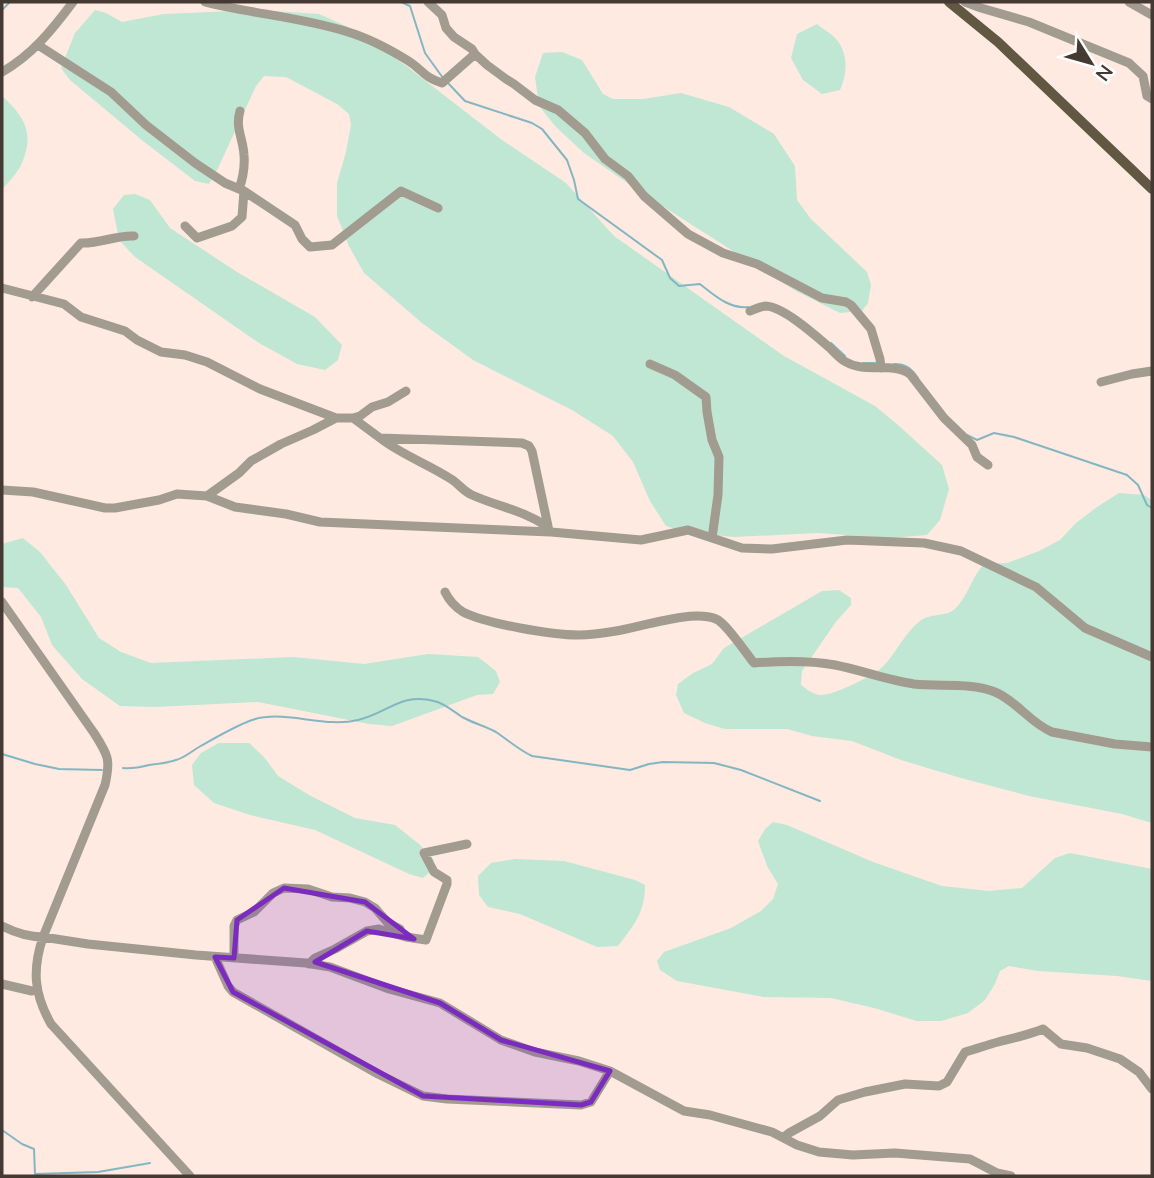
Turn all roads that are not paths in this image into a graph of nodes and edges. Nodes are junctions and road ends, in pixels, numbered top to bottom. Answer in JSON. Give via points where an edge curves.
{"nodes":[{"id":1,"x":73,"y":2,"type":"edge"},
{"id":2,"x":205,"y":2,"type":"edge"},
{"id":3,"x":428,"y":2,"type":"edge"},
{"id":4,"x":949,"y":2,"type":"edge"},
{"id":5,"x":965,"y":2,"type":"edge"},
{"id":6,"x":1129,"y":2,"type":"edge"},
{"id":7,"x":1152,"y":15,"type":"edge"},
{"id":8,"x":38,"y":45,"type":"junction"},
{"id":9,"x":475,"y":54,"type":"junction"},
{"id":10,"x":2,"y":72,"type":"edge"},
{"id":11,"x":1152,"y":99,"type":"edge"},
{"id":12,"x":240,"y":111,"type":"dead end"},
{"id":13,"x":1152,"y":189,"type":"edge"},
{"id":14,"x":242,"y":190,"type":"junction"},
{"id":15,"x":438,"y":208,"type":"dead end"},
{"id":16,"x":185,"y":226,"type":"dead end"},
{"id":17,"x":134,"y":236,"type":"dead end"},
{"id":18,"x":2,"y":288,"type":"edge"},
{"id":19,"x":32,"y":296,"type":"junction"},
{"id":20,"x":750,"y":311,"type":"dead end"},
{"id":21,"x":881,"y":364,"type":"junction"},
{"id":22,"x":650,"y":365,"type":"dead end"},
{"id":23,"x":1152,"y":371,"type":"edge"},
{"id":24,"x":1101,"y":382,"type":"dead end"},
{"id":25,"x":406,"y":391,"type":"dead end"},
{"id":26,"x":336,"y":418,"type":"junction"},
{"id":27,"x":354,"y":418,"type":"junction"},
{"id":28,"x":380,"y":438,"type":"junction"},
{"id":29,"x":988,"y":465,"type":"dead end"},
{"id":30,"x":2,"y":490,"type":"edge"},
{"id":31,"x":207,"y":496,"type":"junction"},
{"id":32,"x":548,"y":529,"type":"junction"},
{"id":33,"x":712,"y":538,"type":"junction"},
{"id":34,"x":445,"y":593,"type":"dead end"},
{"id":35,"x":2,"y":602,"type":"edge"},
{"id":36,"x":1152,"y":657,"type":"edge"},
{"id":37,"x":1152,"y":747,"type":"edge"},
{"id":38,"x":467,"y":844,"type":"dead end"},
{"id":39,"x":2,"y":926,"type":"edge"},
{"id":40,"x":43,"y":937,"type":"junction"},
{"id":41,"x":414,"y":939,"type":"junction"},
{"id":42,"x":215,"y":957,"type":"junction"},
{"id":43,"x":234,"y":958,"type":"junction"},
{"id":44,"x":309,"y":964,"type":"junction"},
{"id":45,"x":2,"y":984,"type":"edge"},
{"id":46,"x":32,"y":991,"type":"dead end"},
{"id":47,"x":610,"y":1071,"type":"junction"},
{"id":48,"x":1152,"y":1089,"type":"edge"},
{"id":49,"x":784,"y":1138,"type":"junction"},
{"id":50,"x":190,"y":1176,"type":"edge"},
{"id":51,"x":1011,"y":1176,"type":"edge"}],
"edges":[{"from":1,"to":8,"type":"street"},
{"from":2,"to":9,"type":"street","via":[[349,32],[409,61],[429,79],[445,80]]},
{"from":3,"to":9,"type":"street","via":[[454,37]]},
{"from":4,"to":13,"type":"main road","via":[[998,42]]},
{"from":5,"to":11,"type":"street","via":[[1029,22],[1129,63],[1143,76],[1147,96]]},
{"from":6,"to":7,"type":"street"},
{"from":8,"to":10,"type":"street"},
{"from":8,"to":14,"type":"street","via":[[111,92],[195,163]]},
{"from":9,"to":21,"type":"street","via":[[535,100],[558,110],[688,234],[822,298],[851,305],[872,329]]},
{"from":12,"to":14,"type":"street"},
{"from":14,"to":15,"type":"street","via":[[295,225],[310,247],[332,246],[401,191]]},
{"from":14,"to":16,"type":"street","via":[[242,218],[232,226],[197,238]]},
{"from":17,"to":19,"type":"street","via":[[81,243]]},
{"from":18,"to":19,"type":"street"},
{"from":19,"to":26,"type":"street","via":[[64,304],[81,317],[125,331],[161,352],[207,362],[260,389]]},
{"from":20,"to":21,"type":"street","via":[[763,306],[784,312],[856,368]]},
{"from":21,"to":29,"type":"street","via":[[910,374]]},
{"from":22,"to":33,"type":"street","via":[[675,375],[706,397],[719,457]]},
{"from":23,"to":24,"type":"street"},
{"from":25,"to":27,"type":"street"},
{"from":26,"to":27,"type":"street"},
{"from":26,"to":31,"type":"street","via":[[251,461]]},
{"from":27,"to":28,"type":"street"},
{"from":28,"to":32,"type":"street","via":[[472,495],[533,517]]},
{"from":28,"to":32,"type":"street","via":[[529,446]]},
{"from":30,"to":31,"type":"street","via":[[105,508],[177,494]]},
{"from":31,"to":32,"type":"street","via":[[235,507],[320,522]]},
{"from":32,"to":33,"type":"street","via":[[641,540],[688,530]]},
{"from":33,"to":36,"type":"street","via":[[742,548],[847,540],[924,543],[961,551],[1036,586],[1085,628]]},
{"from":34,"to":37,"type":"street","via":[[463,611],[481,618],[555,634],[579,635],[684,617],[713,617],[722,621],[754,663],[824,664],[913,683],[973,687],[1005,697],[1043,729]]},
{"from":35,"to":40,"type":"street","via":[[108,760],[105,785]]},
{"from":38,"to":41,"type":"street","via":[[424,853],[447,884],[426,940]]},
{"from":39,"to":40,"type":"street"},
{"from":40,"to":42,"type":"street"},
{"from":40,"to":50,"type":"street","via":[[36,981],[42,1009],[51,1024]]},
{"from":41,"to":43,"type":"street","via":[[402,925],[388,923],[365,902],[284,888],[237,920]]},
{"from":41,"to":44,"type":"street","via":[[367,930]]},
{"from":42,"to":43,"type":"street"},
{"from":42,"to":47,"type":"street","via":[[233,992],[423,1096],[581,1105],[591,1102]]},
{"from":43,"to":44,"type":"street"},
{"from":44,"to":47,"type":"street","via":[[440,1003],[501,1040]]},
{"from":45,"to":46,"type":"street"},
{"from":47,"to":49,"type":"street","via":[[684,1111]]},
{"from":48,"to":49,"type":"street","via":[[1139,1072],[1120,1059],[1061,1044],[1043,1029],[965,1052],[947,1082],[939,1086],[905,1084],[838,1100]]},
{"from":49,"to":51,"type":"street","via":[[819,1152],[970,1159]]}]}
